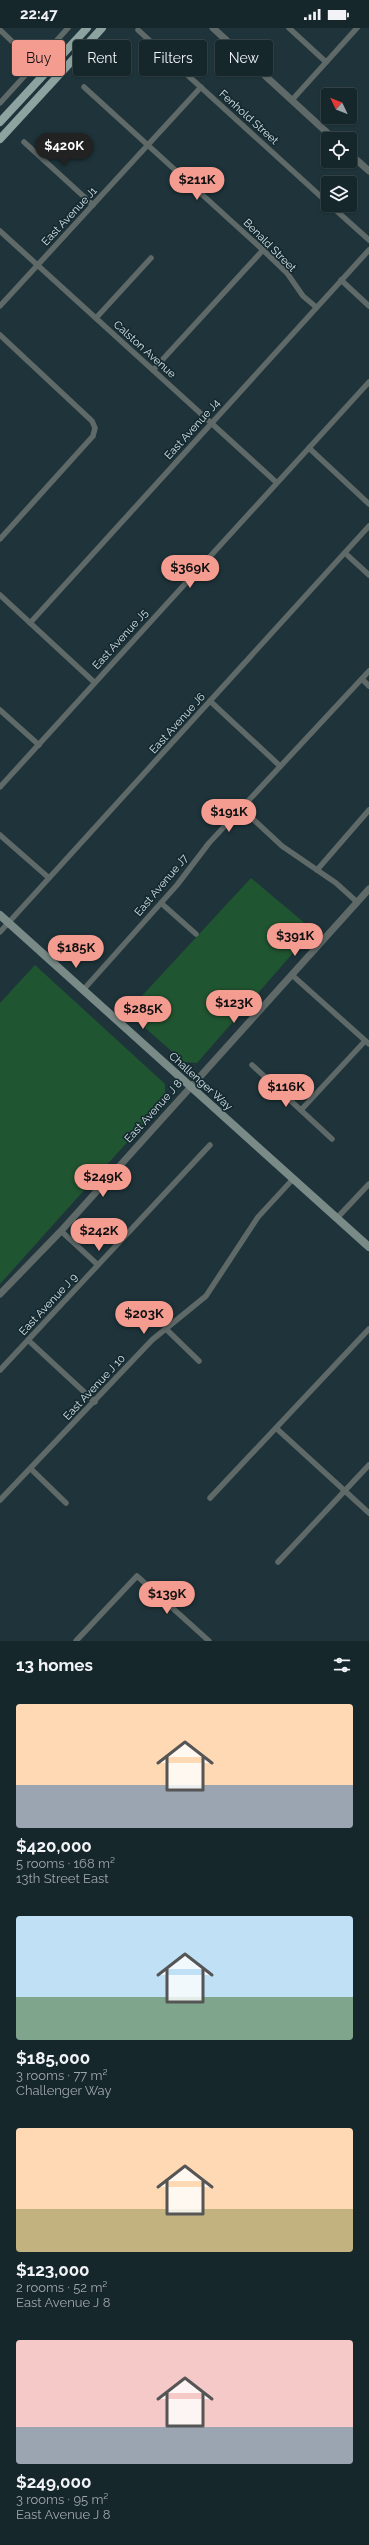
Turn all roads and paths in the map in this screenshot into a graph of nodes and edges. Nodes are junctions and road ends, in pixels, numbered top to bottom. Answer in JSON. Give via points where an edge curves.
{"nodes":[{"id":1,"x":68,"y":28,"type":"edge"},
{"id":2,"x":87,"y":28,"type":"edge"},
{"id":3,"x":102,"y":28,"type":"edge"},
{"id":4,"x":213,"y":28,"type":"edge"},
{"id":5,"x":289,"y":28,"type":"edge"},
{"id":6,"x":358,"y":28,"type":"edge"},
{"id":7,"x":0,"y":30,"type":"edge"},
{"id":8,"x":138,"y":30,"type":"dead end"},
{"id":9,"x":57,"y":40,"type":"edge"},
{"id":10,"x":12,"y":41,"type":"edge"},
{"id":11,"x":326,"y":62,"type":"junction"},
{"id":12,"x":25,"y":76,"type":"edge"},
{"id":13,"x":84,"y":87,"type":"dead end"},
{"id":14,"x":201,"y":87,"type":"junction"},
{"id":15,"x":292,"y":100,"type":"junction"},
{"id":16,"x":0,"y":103,"type":"edge"},
{"id":17,"x":0,"y":122,"type":"edge"},
{"id":18,"x":326,"y":132,"type":"edge"},
{"id":19,"x":0,"y":139,"type":"edge"},
{"id":20,"x":24,"y":142,"type":"dead end"},
{"id":21,"x":148,"y":145,"type":"junction"},
{"id":22,"x":357,"y":159,"type":"edge"},
{"id":23,"x":368,"y":168,"type":"edge"},
{"id":24,"x":321,"y":197,"type":"edge"},
{"id":25,"x":93,"y":205,"type":"junction"},
{"id":26,"x":338,"y":212,"type":"edge"},
{"id":27,"x":0,"y":231,"type":"edge"},
{"id":28,"x":369,"y":240,"type":"edge"},
{"id":29,"x":263,"y":250,"type":"junction"},
{"id":30,"x":369,"y":250,"type":"edge"},
{"id":31,"x":151,"y":258,"type":"dead end"},
{"id":32,"x":38,"y":265,"type":"junction"},
{"id":33,"x":341,"y":280,"type":"junction"},
{"id":34,"x":0,"y":306,"type":"edge"},
{"id":35,"x":369,"y":306,"type":"edge"},
{"id":36,"x":316,"y":307,"type":"junction"},
{"id":37,"x":96,"y":318,"type":"junction"},
{"id":38,"x":0,"y":336,"type":"edge"},
{"id":39,"x":153,"y":370,"type":"junction"},
{"id":40,"x":369,"y":382,"type":"edge"},
{"id":41,"x":211,"y":423,"type":"junction"},
{"id":42,"x":309,"y":448,"type":"junction"},
{"id":43,"x":276,"y":482,"type":"junction"},
{"id":44,"x":369,"y":504,"type":"edge"},
{"id":45,"x":369,"y":526,"type":"edge"},
{"id":46,"x":0,"y":539,"type":"edge"},
{"id":47,"x":345,"y":553,"type":"junction"},
{"id":48,"x":369,"y":575,"type":"edge"},
{"id":49,"x":0,"y":595,"type":"edge"},
{"id":50,"x":30,"y":623,"type":"junction"},
{"id":51,"x":369,"y":671,"type":"edge"},
{"id":52,"x":362,"y":679,"type":"junction"},
{"id":53,"x":94,"y":682,"type":"junction"},
{"id":54,"x":369,"y":686,"type":"edge"},
{"id":55,"x":210,"y":701,"type":"junction"},
{"id":56,"x":0,"y":710,"type":"edge"},
{"id":57,"x":39,"y":745,"type":"junction"},
{"id":58,"x":280,"y":766,"type":"junction"},
{"id":59,"x":0,"y":787,"type":"edge"},
{"id":60,"x":241,"y":808,"type":"junction"},
{"id":61,"x":369,"y":810,"type":"edge"},
{"id":62,"x":0,"y":835,"type":"edge"},
{"id":63,"x":317,"y":870,"type":"junction"},
{"id":64,"x":49,"y":878,"type":"junction"},
{"id":65,"x":369,"y":889,"type":"edge"},
{"id":66,"x":357,"y":902,"type":"junction"},
{"id":67,"x":161,"y":903,"type":"junction"},
{"id":68,"x":0,"y":915,"type":"edge"},
{"id":69,"x":9,"y":923,"type":"junction"},
{"id":70,"x":0,"y":932,"type":"edge"},
{"id":71,"x":196,"y":934,"type":"dead end"},
{"id":72,"x":292,"y":975,"type":"junction"},
{"id":73,"x":84,"y":989,"type":"junction"},
{"id":74,"x":367,"y":1043,"type":"edge"},
{"id":75,"x":252,"y":1065,"type":"dead end"},
{"id":76,"x":190,"y":1086,"type":"junction"},
{"id":77,"x":301,"y":1110,"type":"junction"},
{"id":78,"x":332,"y":1139,"type":"dead end"},
{"id":79,"x":210,"y":1145,"type":"dead end"},
{"id":80,"x":293,"y":1179,"type":"junction"},
{"id":81,"x":369,"y":1184,"type":"edge"},
{"id":82,"x":337,"y":1218,"type":"junction"},
{"id":83,"x":61,"y":1231,"type":"junction"},
{"id":84,"x":369,"y":1247,"type":"edge"},
{"id":85,"x":98,"y":1265,"type":"junction"},
{"id":86,"x":0,"y":1294,"type":"edge"},
{"id":87,"x":166,"y":1328,"type":"junction"},
{"id":88,"x":369,"y":1329,"type":"edge"},
{"id":89,"x":28,"y":1340,"type":"junction"},
{"id":90,"x":198,"y":1361,"type":"dead end"},
{"id":91,"x":0,"y":1370,"type":"edge"},
{"id":92,"x":95,"y":1402,"type":"junction"},
{"id":93,"x":276,"y":1428,"type":"junction"},
{"id":94,"x":369,"y":1466,"type":"edge"},
{"id":95,"x":31,"y":1469,"type":"junction"},
{"id":96,"x":345,"y":1491,"type":"junction"},
{"id":97,"x":210,"y":1498,"type":"dead end"},
{"id":98,"x":0,"y":1500,"type":"edge"},
{"id":99,"x":66,"y":1503,"type":"dead end"},
{"id":100,"x":369,"y":1513,"type":"edge"},
{"id":101,"x":278,"y":1562,"type":"dead end"},
{"id":102,"x":207,"y":1640,"type":"edge"},
{"id":103,"x":76,"y":1641,"type":"edge"}],
"edges":[{"from":1,"to":9,"type":"street"},
{"from":2,"to":17,"type":"main road"},
{"from":3,"to":19,"type":"main road"},
{"from":4,"to":15,"type":"street"},
{"from":5,"to":11,"type":"street"},
{"from":6,"to":11,"type":"street"},
{"from":7,"to":10,"type":"street"},
{"from":8,"to":14,"type":"street","name":"Fenhold Street"},
{"from":11,"to":15,"type":"street"},
{"from":12,"to":16,"type":"street"},
{"from":13,"to":21,"type":"street","name":"Benald Street"},
{"from":14,"to":21,"type":"street","name":"East Avenue J1"},
{"from":14,"to":24,"type":"street","name":"Fenhold Street"},
{"from":15,"to":18,"type":"street"},
{"from":20,"to":25,"type":"street"},
{"from":21,"to":25,"type":"street","name":"East Avenue J1"},
{"from":21,"to":29,"type":"street","name":"Benald Street"},
{"from":22,"to":23,"type":"street"},
{"from":25,"to":32,"type":"street","name":"East Avenue J1"},
{"from":26,"to":28,"type":"street"},
{"from":27,"to":32,"type":"street","name":"Calston Avenue"},
{"from":29,"to":36,"type":"street","name":"Benald Street","via":[[287,273],[303,296]]},
{"from":29,"to":39,"type":"street"},
{"from":30,"to":33,"type":"street","name":"East Avenue J4"},
{"from":31,"to":37,"type":"street"},
{"from":32,"to":34,"type":"street","name":"East Avenue J1"},
{"from":32,"to":37,"type":"street","name":"Calston Avenue"},
{"from":33,"to":35,"type":"street"},
{"from":33,"to":36,"type":"street","name":"East Avenue J4"},
{"from":36,"to":41,"type":"street","name":"East Avenue J4"},
{"from":37,"to":39,"type":"street","name":"Calston Avenue"},
{"from":38,"to":46,"type":"street","via":[[92,421],[96,428],[93,436]]},
{"from":39,"to":41,"type":"street","name":"Calston Avenue"},
{"from":40,"to":42,"type":"street","name":"East Avenue J5"},
{"from":41,"to":43,"type":"street","name":"Calston Avenue"},
{"from":41,"to":50,"type":"street","name":"East Avenue J4"},
{"from":42,"to":43,"type":"street","name":"East Avenue J5"},
{"from":42,"to":44,"type":"street"},
{"from":43,"to":53,"type":"street","name":"East Avenue J5"},
{"from":45,"to":47,"type":"street","name":"East Avenue J6"},
{"from":47,"to":48,"type":"street"},
{"from":47,"to":55,"type":"street","name":"East Avenue J6"},
{"from":49,"to":50,"type":"street"},
{"from":50,"to":53,"type":"street"},
{"from":51,"to":52,"type":"street","name":"East Avenue J7"},
{"from":52,"to":54,"type":"street"},
{"from":52,"to":58,"type":"street","name":"East Avenue J7"},
{"from":53,"to":57,"type":"street","name":"East Avenue J5"},
{"from":55,"to":58,"type":"street"},
{"from":55,"to":64,"type":"street","name":"East Avenue J6"},
{"from":56,"to":57,"type":"street"},
{"from":57,"to":59,"type":"street","name":"East Avenue J5"},
{"from":58,"to":60,"type":"street","name":"East Avenue J7"},
{"from":60,"to":63,"type":"street","via":[[282,846]]},
{"from":60,"to":67,"type":"street","name":"East Avenue J7"},
{"from":61,"to":63,"type":"street"},
{"from":62,"to":64,"type":"street"},
{"from":63,"to":66,"type":"street"},
{"from":64,"to":69,"type":"street","name":"East Avenue J6"},
{"from":65,"to":66,"type":"street","name":"East Avenue J 8"},
{"from":66,"to":72,"type":"street","name":"East Avenue J 8"},
{"from":67,"to":71,"type":"street"},
{"from":67,"to":73,"type":"street","name":"East Avenue J7"},
{"from":68,"to":69,"type":"main road","name":"Challenger Way"},
{"from":69,"to":70,"type":"street","name":"East Avenue J6"},
{"from":69,"to":73,"type":"main road","name":"Challenger Way"},
{"from":72,"to":74,"type":"street"},
{"from":72,"to":76,"type":"street","name":"East Avenue J 8"},
{"from":73,"to":76,"type":"main road","name":"Challenger Way"},
{"from":74,"to":77,"type":"street"},
{"from":75,"to":77,"type":"street"},
{"from":76,"to":80,"type":"main road","name":"Challenger Way"},
{"from":76,"to":83,"type":"street","name":"East Avenue J 8"},
{"from":77,"to":78,"type":"street"},
{"from":79,"to":85,"type":"street","name":"East Avenue J 9"},
{"from":80,"to":82,"type":"main road","name":"Challenger Way"},
{"from":80,"to":87,"type":"street","name":"East Avenue J 10","via":[[258,1217],[206,1296]]},
{"from":81,"to":82,"type":"street"},
{"from":82,"to":84,"type":"main road","name":"Challenger Way"},
{"from":83,"to":85,"type":"street"},
{"from":83,"to":86,"type":"street","name":"East Avenue J 8"},
{"from":85,"to":89,"type":"street","name":"East Avenue J 9"},
{"from":87,"to":90,"type":"street"},
{"from":87,"to":92,"type":"street","name":"East Avenue J 10"},
{"from":88,"to":93,"type":"street"},
{"from":89,"to":91,"type":"street","name":"East Avenue J 9"},
{"from":89,"to":92,"type":"street"},
{"from":92,"to":95,"type":"street","name":"East Avenue J 10"},
{"from":93,"to":96,"type":"street"},
{"from":93,"to":97,"type":"street"},
{"from":94,"to":96,"type":"street"},
{"from":95,"to":98,"type":"street","name":"East Avenue J 10"},
{"from":95,"to":99,"type":"street"},
{"from":96,"to":100,"type":"street"},
{"from":96,"to":101,"type":"street"},
{"from":102,"to":103,"type":"street","via":[[137,1576]]}]}
